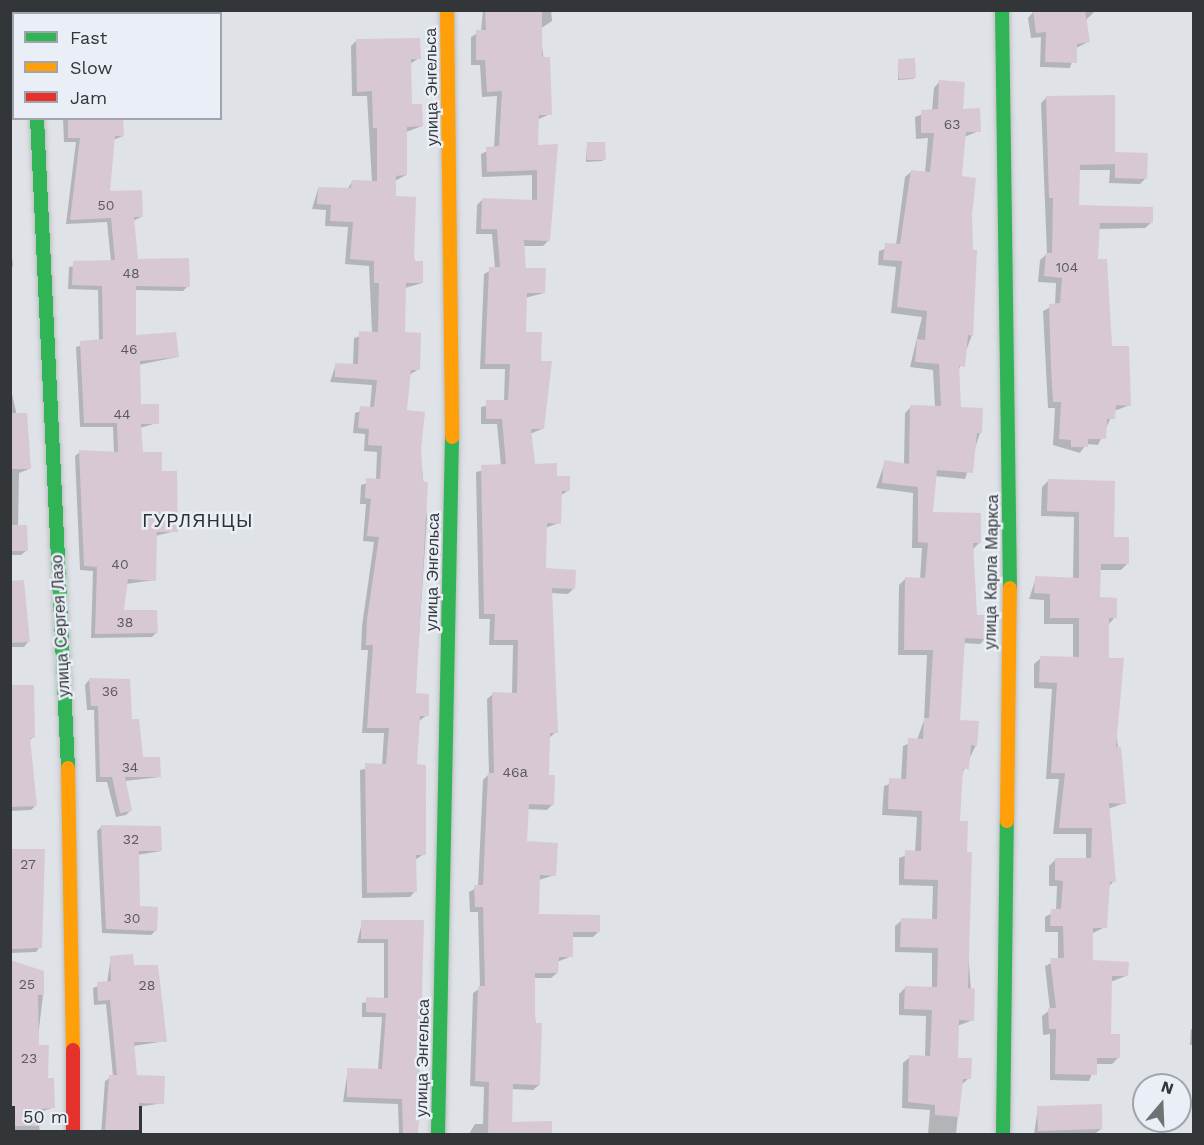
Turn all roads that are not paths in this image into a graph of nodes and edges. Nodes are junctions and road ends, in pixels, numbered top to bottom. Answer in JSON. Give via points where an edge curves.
{"nodes":[{"id":1,"x":447,"y":10,"type":"edge"},
{"id":2,"x":1002,"y":10,"type":"edge"},
{"id":3,"x":37,"y":120,"type":"edge"},
{"id":4,"x":73,"y":1134,"type":"edge"},
{"id":5,"x":438,"y":1134,"type":"edge"},
{"id":6,"x":1003,"y":1134,"type":"edge"}],
"edges":[{"from":1,"to":5,"type":"street","name":"улица Энгельса","via":[[453,364]]},
{"from":2,"to":6,"type":"street","name":"улица Карла Маркса","via":[[1011,536]]},
{"from":3,"to":4,"type":"street","name":"улица Сергея Лазо","via":[[73,866]]}]}
